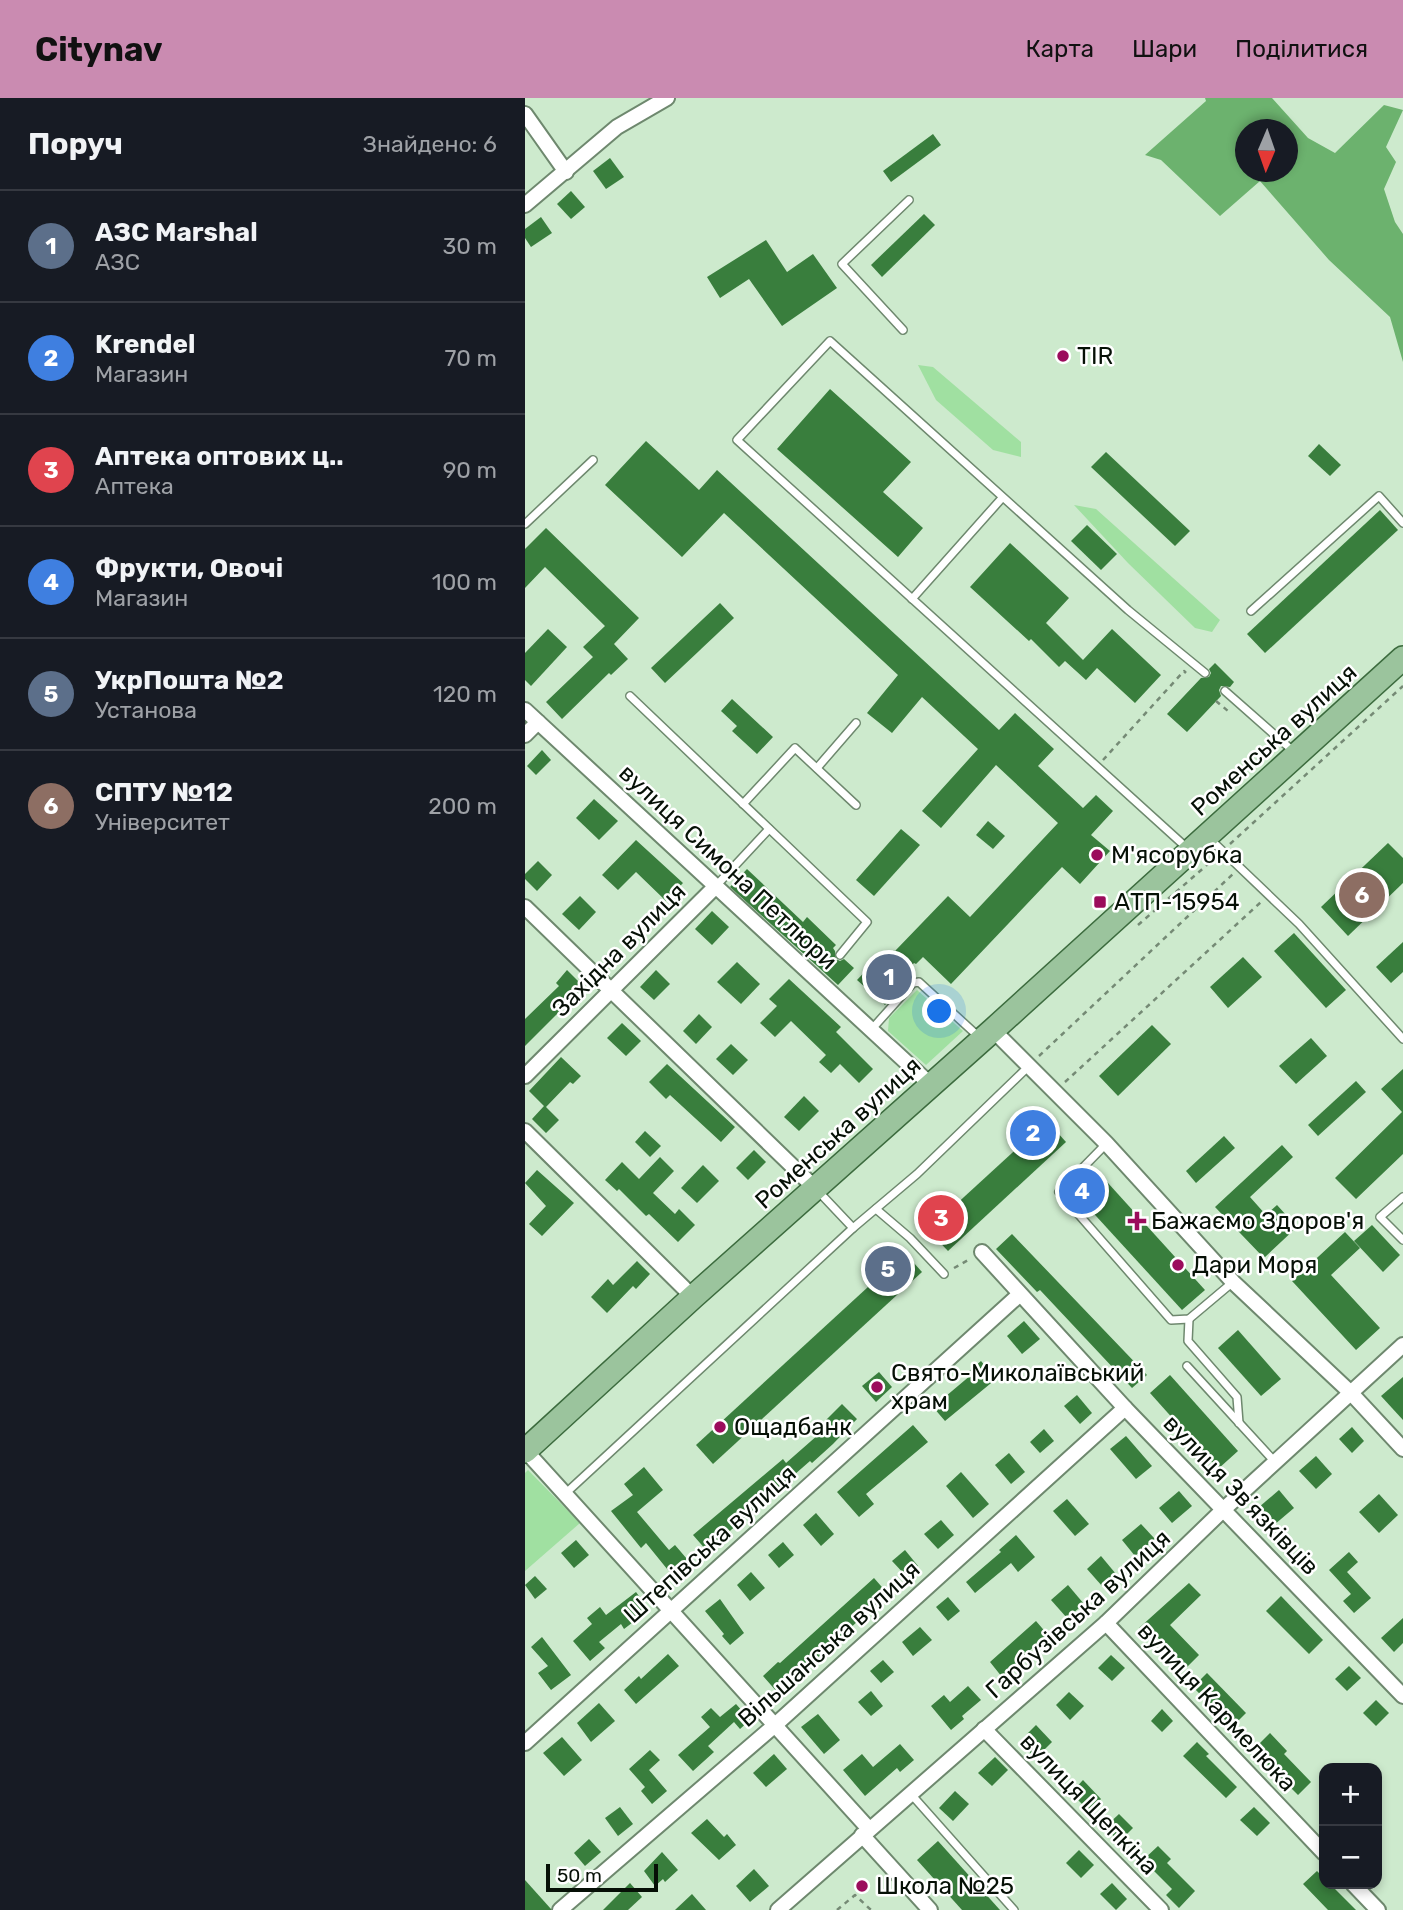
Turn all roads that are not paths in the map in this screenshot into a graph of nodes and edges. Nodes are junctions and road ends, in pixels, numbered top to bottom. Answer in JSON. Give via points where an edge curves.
{"nodes":[{"id":1,"x":667,"y":98,"type":"edge"},
{"id":2,"x":525,"y":114,"type":"edge"},
{"id":3,"x":566,"y":172,"type":"junction"},
{"id":4,"x":909,"y":200,"type":"dead end"},
{"id":5,"x":525,"y":205,"type":"edge"},
{"id":6,"x":903,"y":330,"type":"dead end"},
{"id":7,"x":593,"y":460,"type":"dead end"},
{"id":8,"x":1002,"y":498,"type":"junction"},
{"id":9,"x":1403,"y":523,"type":"edge"},
{"id":10,"x":525,"y":524,"type":"edge"},
{"id":11,"x":912,"y":599,"type":"junction"},
{"id":12,"x":1251,"y":611,"type":"dead end"},
{"id":13,"x":1403,"y":658,"type":"edge"},
{"id":14,"x":1205,"y":673,"type":"dead end"},
{"id":15,"x":1226,"y":691,"type":"dead end"},
{"id":16,"x":630,"y":696,"type":"dead end"},
{"id":17,"x":525,"y":710,"type":"edge"},
{"id":18,"x":537,"y":722,"type":"junction"},
{"id":19,"x":856,"y":723,"type":"dead end"},
{"id":20,"x":525,"y":735,"type":"edge"},
{"id":21,"x":1297,"y":754,"type":"junction"},
{"id":22,"x":817,"y":768,"type":"junction"},
{"id":23,"x":743,"y":804,"type":"junction"},
{"id":24,"x":856,"y":805,"type":"dead end"},
{"id":25,"x":769,"y":829,"type":"junction"},
{"id":26,"x":1199,"y":843,"type":"junction"},
{"id":27,"x":715,"y":887,"type":"junction"},
{"id":28,"x":525,"y":907,"type":"edge"},
{"id":29,"x":840,"y":955,"type":"dead end"},
{"id":30,"x":611,"y":989,"type":"junction"},
{"id":31,"x":871,"y":1030,"type":"junction"},
{"id":32,"x":988,"y":1035,"type":"junction"},
{"id":33,"x":1403,"y":1039,"type":"edge"},
{"id":34,"x":1029,"y":1066,"type":"junction"},
{"id":35,"x":525,"y":1076,"type":"edge"},
{"id":36,"x":931,"y":1085,"type":"junction"},
{"id":37,"x":525,"y":1131,"type":"edge"},
{"id":38,"x":1106,"y":1143,"type":"junction"},
{"id":39,"x":816,"y":1189,"type":"junction"},
{"id":40,"x":1403,"y":1197,"type":"edge"},
{"id":41,"x":876,"y":1209,"type":"junction"},
{"id":42,"x":853,"y":1228,"type":"junction"},
{"id":43,"x":1403,"y":1240,"type":"edge"},
{"id":44,"x":982,"y":1252,"type":"road end"},
{"id":45,"x":944,"y":1274,"type":"road end"},
{"id":46,"x":1233,"y":1282,"type":"junction"},
{"id":47,"x":1019,"y":1295,"type":"junction"},
{"id":48,"x":693,"y":1297,"type":"junction"},
{"id":49,"x":1189,"y":1319,"type":"junction"},
{"id":50,"x":1403,"y":1345,"type":"edge"},
{"id":51,"x":1187,"y":1366,"type":"dead end"},
{"id":52,"x":1350,"y":1393,"type":"junction"},
{"id":53,"x":1125,"y":1408,"type":"junction"},
{"id":54,"x":1240,"y":1423,"type":"junction"},
{"id":55,"x":1403,"y":1449,"type":"edge"},
{"id":56,"x":525,"y":1451,"type":"edge"},
{"id":57,"x":1276,"y":1462,"type":"junction"},
{"id":58,"x":566,"y":1493,"type":"junction"},
{"id":59,"x":1224,"y":1509,"type":"junction"},
{"id":60,"x":670,"y":1611,"type":"junction"},
{"id":61,"x":1106,"y":1623,"type":"junction"},
{"id":62,"x":1403,"y":1696,"type":"edge"},
{"id":63,"x":774,"y":1726,"type":"junction"},
{"id":64,"x":984,"y":1729,"type":"junction"},
{"id":65,"x":525,"y":1743,"type":"edge"},
{"id":66,"x":910,"y":1793,"type":"junction"},
{"id":67,"x":865,"y":1832,"type":"junction"},
{"id":68,"x":1319,"y":1848,"type":"edge"},
{"id":69,"x":1358,"y":1889,"type":"edge"},
{"id":70,"x":560,"y":1910,"type":"edge"},
{"id":71,"x":778,"y":1910,"type":"edge"},
{"id":72,"x":930,"y":1910,"type":"edge"},
{"id":73,"x":1014,"y":1910,"type":"edge"},
{"id":74,"x":1161,"y":1910,"type":"edge"},
{"id":75,"x":1378,"y":1910,"type":"edge"}],
"edges":[{"from":1,"to":3,"type":"street","via":[[617,127]]},
{"from":2,"to":3,"type":"street"},
{"from":3,"to":5,"type":"street"},
{"from":4,"to":6,"type":"lane","via":[[842,264]]},
{"from":7,"to":10,"type":"lane"},
{"from":8,"to":11,"type":"lane"},
{"from":8,"to":11,"type":"lane","via":[[830,341],[737,440]]},
{"from":8,"to":14,"type":"lane"},
{"from":9,"to":12,"type":"lane","via":[[1378,496]]},
{"from":11,"to":26,"type":"lane","via":[[1097,766]]},
{"from":13,"to":21,"type":"main road","name":"Роменська вулиця"},
{"from":15,"to":21,"type":"lane"},
{"from":16,"to":23,"type":"lane"},
{"from":17,"to":18,"type":"street","name":"вулиця Симона Петлюри"},
{"from":18,"to":20,"type":"street"},
{"from":18,"to":27,"type":"street","name":"вулиця Симона Петлюри"},
{"from":19,"to":22,"type":"lane"},
{"from":21,"to":26,"type":"main road","name":"Роменська вулиця"},
{"from":22,"to":23,"type":"lane","via":[[795,748]]},
{"from":22,"to":24,"type":"lane"},
{"from":23,"to":25,"type":"lane"},
{"from":25,"to":27,"type":"lane"},
{"from":25,"to":29,"type":"lane","via":[[867,922]]},
{"from":26,"to":32,"type":"main road","name":"Роменська вулиця"},
{"from":26,"to":33,"type":"lane","via":[[1240,868],[1269,895]]},
{"from":27,"to":30,"type":"street","name":"Західна вулиця"},
{"from":27,"to":31,"type":"street","name":"вулиця Симона Петлюри","via":[[820,976]]},
{"from":28,"to":30,"type":"street"},
{"from":30,"to":35,"type":"street","name":"Західна вулиця"},
{"from":30,"to":39,"type":"street"},
{"from":31,"to":32,"type":"lane","via":[[913,983],[919,982]]},
{"from":31,"to":36,"type":"street","name":"вулиця Симона Петлюри"},
{"from":32,"to":34,"type":"street"},
{"from":32,"to":36,"type":"main road","name":"Роменська вулиця"},
{"from":34,"to":38,"type":"street"},
{"from":34,"to":41,"type":"lane"},
{"from":36,"to":39,"type":"main road","name":"Роменська вулиця"},
{"from":37,"to":48,"type":"street"},
{"from":38,"to":46,"type":"street"},
{"from":38,"to":49,"type":"lane","via":[[1059,1192],[1171,1320]]},
{"from":39,"to":42,"type":"lane"},
{"from":39,"to":48,"type":"main road","name":"Роменська вулиця"},
{"from":40,"to":43,"type":"lane","via":[[1380,1217]]},
{"from":41,"to":42,"type":"lane"},
{"from":41,"to":45,"type":"lane"},
{"from":42,"to":58,"type":"lane"},
{"from":44,"to":47,"type":"street","name":"вулиця Звʼязківців"},
{"from":46,"to":49,"type":"lane"},
{"from":46,"to":52,"type":"street"},
{"from":47,"to":53,"type":"street","name":"вулиця Звʼязківців"},
{"from":47,"to":60,"type":"street","name":"Штепівська вулиця"},
{"from":48,"to":56,"type":"main road","name":"Роменська вулиця"},
{"from":49,"to":54,"type":"lane","via":[[1188,1341],[1237,1397]]},
{"from":50,"to":52,"type":"street","name":"Гарбузівська вулиця"},
{"from":51,"to":54,"type":"lane"},
{"from":52,"to":55,"type":"street"},
{"from":52,"to":57,"type":"street","name":"Гарбузівська вулиця"},
{"from":53,"to":59,"type":"street","name":"вулиця Звʼязківців"},
{"from":53,"to":63,"type":"street","name":"Вільшанська вулиця"},
{"from":54,"to":57,"type":"lane"},
{"from":56,"to":58,"type":"street"},
{"from":57,"to":59,"type":"street","name":"Гарбузівська вулиця"},
{"from":58,"to":60,"type":"street"},
{"from":59,"to":61,"type":"street","name":"Гарбузівська вулиця"},
{"from":59,"to":62,"type":"street","name":"вулиця Звʼязківців"},
{"from":60,"to":63,"type":"street"},
{"from":60,"to":65,"type":"street","name":"Штепівська вулиця"},
{"from":61,"to":64,"type":"street","name":"Гарбузівська вулиця"},
{"from":61,"to":68,"type":"street","name":"вулиця Кармелюка"},
{"from":63,"to":67,"type":"street"},
{"from":63,"to":70,"type":"street","name":"Вільшанська вулиця"},
{"from":64,"to":66,"type":"street","name":"Гарбузівська вулиця"},
{"from":64,"to":74,"type":"street","name":"вулиця Щепкіна"},
{"from":66,"to":67,"type":"street","name":"Гарбузівська вулиця"},
{"from":66,"to":73,"type":"lane"},
{"from":67,"to":71,"type":"street","name":"Гарбузівська вулиця"},
{"from":67,"to":72,"type":"street"},
{"from":69,"to":75,"type":"street"}]}
